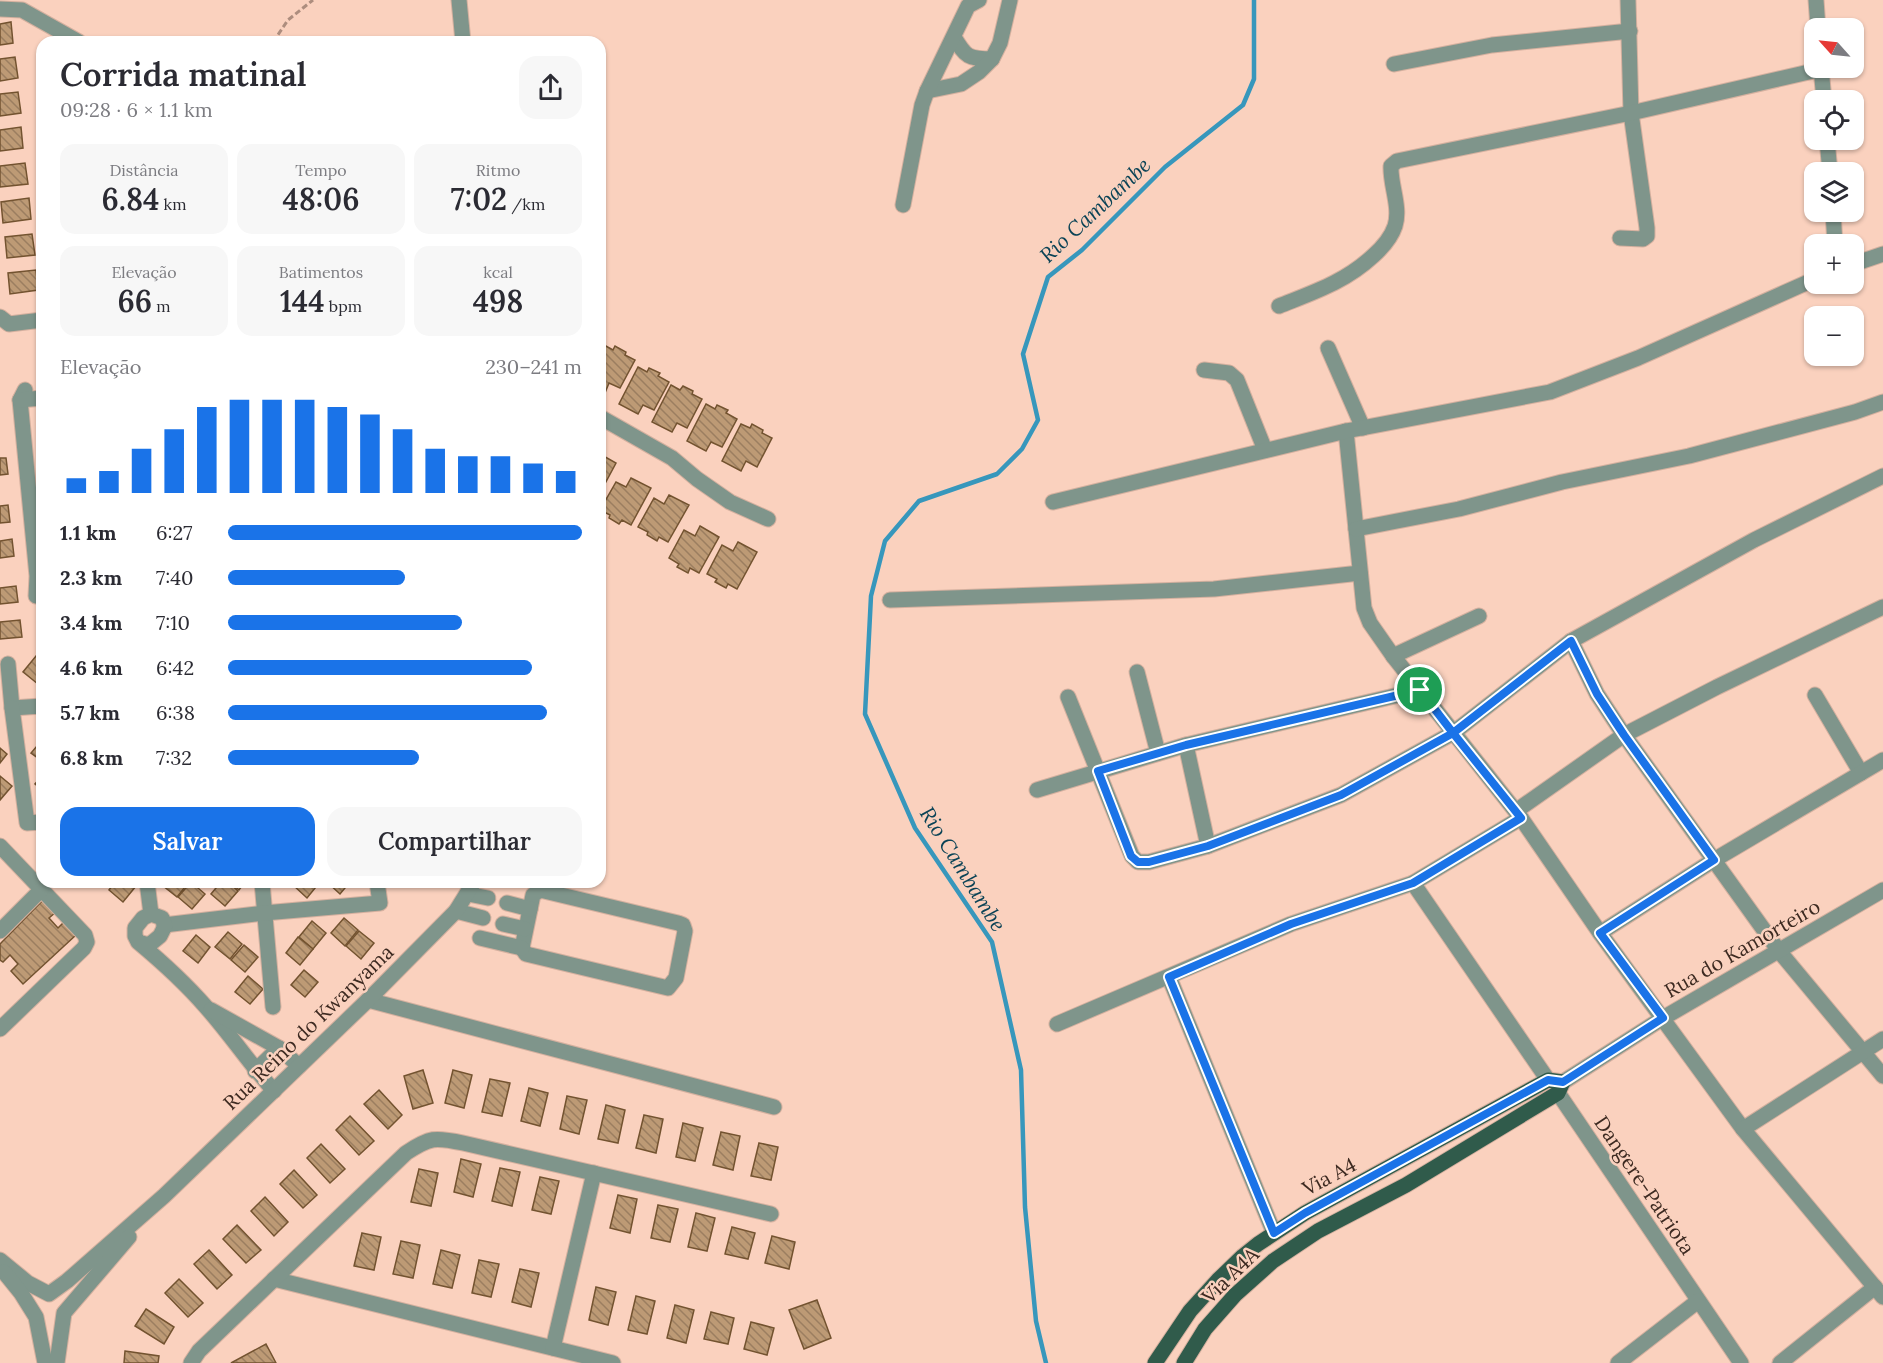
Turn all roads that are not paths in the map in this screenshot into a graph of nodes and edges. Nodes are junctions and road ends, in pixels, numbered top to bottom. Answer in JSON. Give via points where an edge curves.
{"nodes":[{"id":1,"x":459,"y":0,"type":"edge"},
{"id":2,"x":979,"y":0,"type":"edge"},
{"id":3,"x":1010,"y":0,"type":"edge"},
{"id":4,"x":1628,"y":0,"type":"edge"},
{"id":5,"x":1816,"y":0,"type":"edge"},
{"id":6,"x":0,"y":9,"type":"edge"},
{"id":7,"x":1817,"y":18,"type":"edge"},
{"id":8,"x":1630,"y":31,"type":"junction"},
{"id":9,"x":68,"y":36,"type":"edge"},
{"id":10,"x":462,"y":36,"type":"edge"},
{"id":11,"x":954,"y":37,"type":"junction"},
{"id":12,"x":992,"y":59,"type":"junction"},
{"id":13,"x":1394,"y":64,"type":"dead end"},
{"id":14,"x":1804,"y":72,"type":"edge"},
{"id":15,"x":927,"y":91,"type":"junction"},
{"id":16,"x":1631,"y":113,"type":"junction"},
{"id":17,"x":903,"y":205,"type":"dead end"},
{"id":18,"x":1620,"y":238,"type":"dead end"},
{"id":19,"x":1883,"y":254,"type":"edge"},
{"id":20,"x":1864,"y":261,"type":"edge"},
{"id":21,"x":1804,"y":284,"type":"edge"},
{"id":22,"x":1279,"y":306,"type":"dead end"},
{"id":23,"x":0,"y":317,"type":"edge"},
{"id":24,"x":36,"y":321,"type":"edge"},
{"id":25,"x":1328,"y":348,"type":"dead end"},
{"id":26,"x":1204,"y":370,"type":"dead end"},
{"id":27,"x":36,"y":397,"type":"edge"},
{"id":28,"x":1883,"y":402,"type":"edge"},
{"id":29,"x":606,"y":420,"type":"edge"},
{"id":30,"x":1363,"y":428,"type":"junction"},
{"id":31,"x":1346,"y":431,"type":"junction"},
{"id":32,"x":1265,"y":450,"type":"junction"},
{"id":33,"x":1883,"y":476,"type":"edge"},
{"id":34,"x":1053,"y":501,"type":"dead end"},
{"id":35,"x":768,"y":519,"type":"dead end"},
{"id":36,"x":1356,"y":529,"type":"junction"},
{"id":37,"x":36,"y":543,"type":"edge"},
{"id":38,"x":1360,"y":573,"type":"junction"},
{"id":39,"x":890,"y":600,"type":"dead end"},
{"id":40,"x":1883,"y":607,"type":"edge"},
{"id":41,"x":1479,"y":616,"type":"dead end"},
{"id":42,"x":1571,"y":641,"type":"junction"},
{"id":43,"x":1393,"y":656,"type":"junction"},
{"id":44,"x":8,"y":664,"type":"dead end"},
{"id":45,"x":1137,"y":672,"type":"dead end"},
{"id":46,"x":1420,"y":690,"type":"junction"},
{"id":47,"x":1815,"y":695,"type":"dead end"},
{"id":48,"x":1068,"y":697,"type":"dead end"},
{"id":49,"x":36,"y":706,"type":"edge"},
{"id":50,"x":12,"y":708,"type":"junction"},
{"id":51,"x":1453,"y":733,"type":"junction"},
{"id":52,"x":1624,"y":735,"type":"junction"},
{"id":53,"x":1186,"y":745,"type":"junction"},
{"id":54,"x":1158,"y":753,"type":"junction"},
{"id":55,"x":1883,"y":760,"type":"edge"},
{"id":56,"x":1098,"y":771,"type":"junction"},
{"id":57,"x":1861,"y":773,"type":"junction"},
{"id":58,"x":1037,"y":790,"type":"dead end"},
{"id":59,"x":1519,"y":815,"type":"junction"},
{"id":60,"x":36,"y":822,"type":"edge"},
{"id":61,"x":0,"y":846,"type":"edge"},
{"id":62,"x":1208,"y":846,"type":"junction"},
{"id":63,"x":1714,"y":860,"type":"junction"},
{"id":64,"x":1413,"y":883,"type":"junction"},
{"id":65,"x":36,"y":885,"type":"edge"},
{"id":66,"x":148,"y":888,"type":"edge"},
{"id":67,"x":262,"y":888,"type":"edge"},
{"id":68,"x":378,"y":888,"type":"edge"},
{"id":69,"x":471,"y":888,"type":"edge"},
{"id":70,"x":41,"y":890,"type":"joint"},
{"id":71,"x":1883,"y":890,"type":"edge"},
{"id":72,"x":488,"y":898,"type":"dead end"},
{"id":73,"x":507,"y":903,"type":"dead end"},
{"id":74,"x":530,"y":909,"type":"junction"},
{"id":75,"x":456,"y":911,"type":"junction"},
{"id":76,"x":151,"y":914,"type":"junction"},
{"id":77,"x":264,"y":914,"type":"junction"},
{"id":78,"x":483,"y":918,"type":"dead end"},
{"id":79,"x":503,"y":924,"type":"dead end"},
{"id":80,"x":164,"y":925,"type":"junction"},
{"id":81,"x":525,"y":929,"type":"junction"},
{"id":82,"x":0,"y":931,"type":"edge"},
{"id":83,"x":1600,"y":933,"type":"junction"},
{"id":84,"x":480,"y":938,"type":"dead end"},
{"id":85,"x":156,"y":941,"type":"junction"},
{"id":86,"x":138,"y":942,"type":"junction"},
{"id":87,"x":522,"y":948,"type":"junction"},
{"id":88,"x":1779,"y":951,"type":"junction"},
{"id":89,"x":159,"y":959,"type":"junction"},
{"id":90,"x":1169,"y":977,"type":"junction"},
{"id":91,"x":368,"y":1000,"type":"junction"},
{"id":92,"x":206,"y":1007,"type":"junction"},
{"id":93,"x":273,"y":1007,"type":"dead end"},
{"id":94,"x":1663,"y":1018,"type":"junction"},
{"id":95,"x":3,"y":1021,"type":"edge"},
{"id":96,"x":1057,"y":1024,"type":"dead end"},
{"id":97,"x":1883,"y":1039,"type":"edge"},
{"id":98,"x":279,"y":1048,"type":"junction"},
{"id":99,"x":1863,"y":1051,"type":"junction"},
{"id":100,"x":298,"y":1066,"type":"junction"},
{"id":101,"x":255,"y":1071,"type":"junction"},
{"id":102,"x":1883,"y":1076,"type":"edge"},
{"id":103,"x":1556,"y":1085,"type":"junction"},
{"id":104,"x":274,"y":1091,"type":"junction"},
{"id":105,"x":774,"y":1107,"type":"dead end"},
{"id":106,"x":1743,"y":1128,"type":"junction"},
{"id":107,"x":594,"y":1173,"type":"junction"},
{"id":108,"x":164,"y":1196,"type":"junction"},
{"id":109,"x":771,"y":1214,"type":"dead end"},
{"id":110,"x":1274,"y":1233,"type":"junction"},
{"id":111,"x":0,"y":1260,"type":"edge"},
{"id":112,"x":0,"y":1268,"type":"edge"},
{"id":113,"x":274,"y":1279,"type":"junction"},
{"id":114,"x":1879,"y":1292,"type":"edge"},
{"id":115,"x":49,"y":1294,"type":"junction"},
{"id":116,"x":1698,"y":1301,"type":"junction"},
{"id":117,"x":64,"y":1313,"type":"junction"},
{"id":118,"x":36,"y":1317,"type":"junction"},
{"id":119,"x":553,"y":1348,"type":"junction"},
{"id":120,"x":45,"y":1363,"type":"edge"},
{"id":121,"x":57,"y":1363,"type":"edge"},
{"id":122,"x":192,"y":1363,"type":"edge"},
{"id":123,"x":613,"y":1363,"type":"edge"},
{"id":124,"x":1155,"y":1363,"type":"edge"},
{"id":125,"x":1184,"y":1363,"type":"edge"},
{"id":126,"x":1618,"y":1363,"type":"edge"},
{"id":127,"x":1741,"y":1363,"type":"edge"},
{"id":128,"x":1780,"y":1363,"type":"edge"}],
"edges":[{"from":1,"to":10,"type":"street"},
{"from":2,"to":11,"type":"street","via":[[968,6]]},
{"from":3,"to":12,"type":"street"},
{"from":4,"to":8,"type":"street"},
{"from":5,"to":7,"type":"street"},
{"from":6,"to":9,"type":"street","via":[[22,10]]},
{"from":8,"to":13,"type":"street","via":[[1492,45]]},
{"from":8,"to":16,"type":"street"},
{"from":11,"to":12,"type":"street","via":[[973,59]]},
{"from":11,"to":15,"type":"street"},
{"from":12,"to":15,"type":"street","via":[[961,84]]},
{"from":14,"to":16,"type":"street"},
{"from":15,"to":17,"type":"street"},
{"from":16,"to":18,"type":"street","via":[[1647,236]]},
{"from":16,"to":22,"type":"street","via":[[1397,161],[1391,166],[1390,175],[1396,203],[1395,225],[1384,245],[1334,285]]},
{"from":19,"to":20,"type":"street"},
{"from":21,"to":30,"type":"street","via":[[1638,358],[1550,392]]},
{"from":23,"to":24,"type":"street","via":[[9,324]]},
{"from":25,"to":30,"type":"street"},
{"from":26,"to":32,"type":"street","via":[[1229,373],[1237,380]]},
{"from":27,"to":37,"type":"street","via":[[22,395]]},
{"from":28,"to":36,"type":"street","via":[[1689,456]]},
{"from":29,"to":35,"type":"street","via":[[672,458],[730,502]]},
{"from":30,"to":31,"type":"street"},
{"from":31,"to":32,"type":"street"},
{"from":31,"to":36,"type":"street"},
{"from":32,"to":34,"type":"street"},
{"from":33,"to":42,"type":"street","via":[[1754,540]]},
{"from":36,"to":38,"type":"street"},
{"from":38,"to":39,"type":"street","via":[[1214,589]]},
{"from":38,"to":43,"type":"street","via":[[1364,608]]},
{"from":40,"to":52,"type":"street"},
{"from":41,"to":43,"type":"street"},
{"from":42,"to":51,"type":"street"},
{"from":42,"to":52,"type":"street","via":[[1597,694]]},
{"from":43,"to":46,"type":"street"},
{"from":44,"to":50,"type":"street"},
{"from":45,"to":54,"type":"street"},
{"from":46,"to":51,"type":"street"},
{"from":46,"to":53,"type":"street"},
{"from":47,"to":57,"type":"street"},
{"from":48,"to":56,"type":"street"},
{"from":49,"to":50,"type":"street"},
{"from":50,"to":60,"type":"street","via":[[27,823]]},
{"from":51,"to":59,"type":"street"},
{"from":51,"to":62,"type":"street","via":[[1341,795]]},
{"from":52,"to":59,"type":"street"},
{"from":52,"to":63,"type":"street"},
{"from":53,"to":54,"type":"street"},
{"from":53,"to":62,"type":"street"},
{"from":54,"to":56,"type":"street"},
{"from":55,"to":57,"type":"street"},
{"from":56,"to":58,"type":"street"},
{"from":56,"to":62,"type":"street","via":[[1131,856],[1138,862]]},
{"from":57,"to":63,"type":"street"},
{"from":59,"to":64,"type":"street"},
{"from":59,"to":83,"type":"street"},
{"from":61,"to":65,"type":"street"},
{"from":63,"to":83,"type":"street"},
{"from":63,"to":88,"type":"street"},
{"from":64,"to":90,"type":"street","via":[[1291,924]]},
{"from":64,"to":103,"type":"street","name":"Dangere-Patriota"},
{"from":66,"to":76,"type":"street"},
{"from":67,"to":77,"type":"street"},
{"from":68,"to":77,"type":"street","via":[[380,903]]},
{"from":69,"to":72,"type":"street"},
{"from":69,"to":75,"type":"street","name":"Rua Reino do Kwanyama"},
{"from":70,"to":82,"type":"street"},
{"from":70,"to":95,"type":"street","via":[[85,934],[87,942]]},
{"from":71,"to":88,"type":"street","name":"Rua do Kamorteiro"},
{"from":73,"to":74,"type":"street"},
{"from":74,"to":81,"type":"street"},
{"from":74,"to":87,"type":"street","via":[[535,893],[543,890],[683,925],[676,978],[668,988],[529,956]]},
{"from":75,"to":78,"type":"street"},
{"from":75,"to":91,"type":"street","name":"Rua Reino do Kwanyama"},
{"from":76,"to":80,"type":"street","via":[[162,918]]},
{"from":76,"to":86,"type":"street","via":[[135,928]]},
{"from":77,"to":80,"type":"street"},
{"from":77,"to":93,"type":"street"},
{"from":79,"to":81,"type":"street"},
{"from":80,"to":85,"type":"street"},
{"from":81,"to":87,"type":"street"},
{"from":83,"to":94,"type":"street"},
{"from":84,"to":87,"type":"street"},
{"from":85,"to":86,"type":"street","via":[[146,945]]},
{"from":85,"to":89,"type":"street"},
{"from":86,"to":89,"type":"street"},
{"from":88,"to":94,"type":"street","name":"Rua do Kamorteiro"},
{"from":88,"to":99,"type":"street"},
{"from":89,"to":92,"type":"street"},
{"from":90,"to":96,"type":"street"},
{"from":90,"to":110,"type":"street"},
{"from":91,"to":100,"type":"street","name":"Rua Reino do Kwanyama"},
{"from":91,"to":105,"type":"street"},
{"from":92,"to":98,"type":"street"},
{"from":92,"to":101,"type":"street"},
{"from":94,"to":103,"type":"street","name":"Rua do Kamorteiro"},
{"from":94,"to":106,"type":"street"},
{"from":97,"to":99,"type":"street"},
{"from":98,"to":100,"type":"street"},
{"from":98,"to":101,"type":"street"},
{"from":99,"to":102,"type":"street"},
{"from":99,"to":106,"type":"street"},
{"from":100,"to":104,"type":"street","name":"Rua Reino do Kwanyama"},
{"from":101,"to":104,"type":"street"},
{"from":103,"to":110,"type":"main road","name":"Via A4","via":[[1305,1213]]},
{"from":103,"to":116,"type":"street","name":"Dangere-Patriota"},
{"from":103,"to":125,"type":"main road","name":"Via A4A","via":[[1406,1185],[1318,1231],[1273,1261],[1205,1329]]},
{"from":104,"to":108,"type":"street","name":"Rua Reino do Kwanyama"},
{"from":106,"to":114,"type":"street"},
{"from":107,"to":109,"type":"street"},
{"from":107,"to":113,"type":"street","via":[[446,1139],[426,1140],[406,1153]]},
{"from":107,"to":119,"type":"street"},
{"from":108,"to":115,"type":"street","name":"Rua Reino do Kwanyama"},
{"from":108,"to":117,"type":"street","name":"Rua Reino do Kwanyama"},
{"from":110,"to":124,"type":"main road","name":"Via A4","via":[[1218,1280],[1190,1311]]},
{"from":111,"to":115,"type":"street"},
{"from":112,"to":118,"type":"street"},
{"from":113,"to":119,"type":"street"},
{"from":113,"to":122,"type":"street","via":[[199,1351]]},
{"from":114,"to":128,"type":"street"},
{"from":115,"to":117,"type":"street","via":[[61,1301]]},
{"from":115,"to":118,"type":"street","via":[[37,1300]]},
{"from":116,"to":126,"type":"street"},
{"from":116,"to":127,"type":"street","name":"Dangere-Patriota"},
{"from":117,"to":118,"type":"street","via":[[53,1324],[43,1324]]},
{"from":117,"to":121,"type":"street"},
{"from":118,"to":120,"type":"street"},
{"from":119,"to":123,"type":"street"}]}
